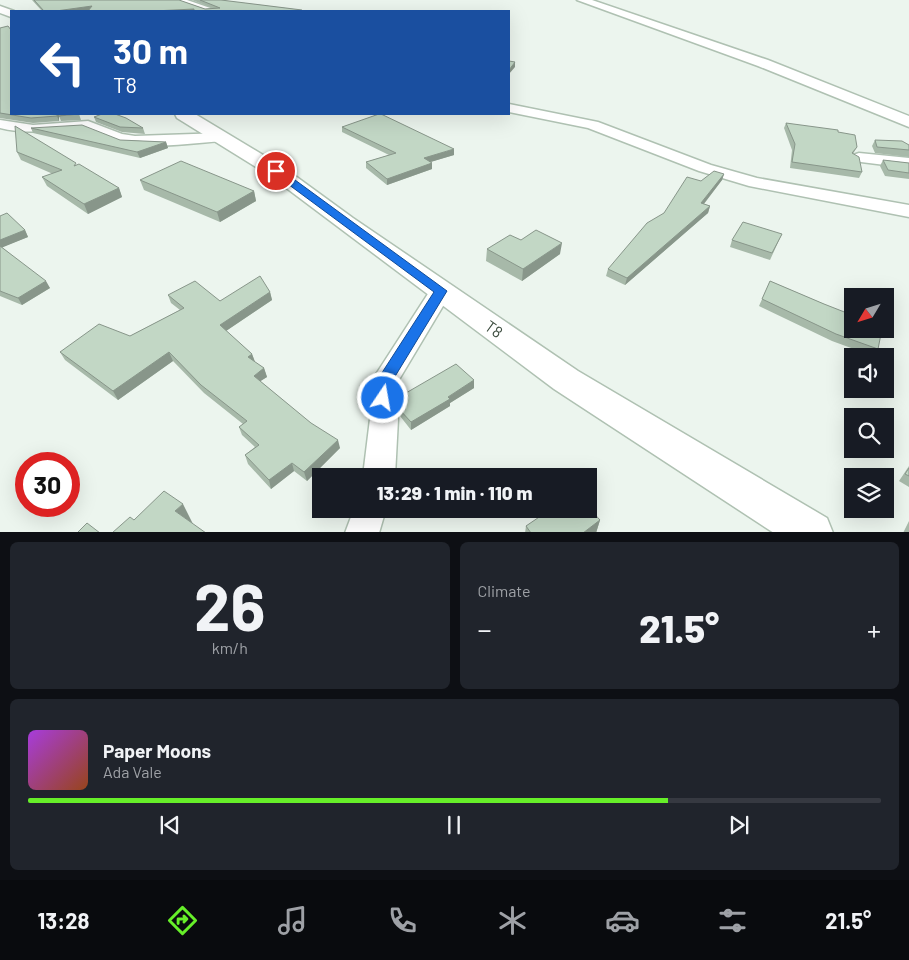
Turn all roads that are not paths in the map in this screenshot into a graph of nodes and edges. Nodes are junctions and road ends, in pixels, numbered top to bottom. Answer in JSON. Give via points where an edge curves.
{"nodes":[{"id":1,"x":178,"y":0,"type":"edge"},
{"id":2,"x":582,"y":0,"type":"edge"},
{"id":3,"x":212,"y":10,"type":"edge"},
{"id":4,"x":510,"y":108,"type":"edge"},
{"id":5,"x":185,"y":115,"type":"edge"},
{"id":6,"x":909,"y":122,"type":"edge"},
{"id":7,"x":0,"y":124,"type":"edge"},
{"id":8,"x":223,"y":137,"type":"junction"},
{"id":9,"x":859,"y":158,"type":"edge"},
{"id":10,"x":909,"y":163,"type":"edge"},
{"id":11,"x":909,"y":211,"type":"edge"},
{"id":12,"x":441,"y":291,"type":"junction"},
{"id":13,"x":379,"y":468,"type":"edge"},
{"id":14,"x":367,"y":518,"type":"edge"},
{"id":15,"x":362,"y":532,"type":"edge"},
{"id":16,"x":812,"y":532,"type":"edge"}],
"edges":[{"from":1,"to":3,"type":"street"},
{"from":2,"to":6,"type":"street","via":[[763,63]]},
{"from":4,"to":11,"type":"street","via":[[604,128],[741,179]]},
{"from":5,"to":8,"type":"street","name":"T8"},
{"from":7,"to":8,"type":"street","via":[[34,130],[94,126],[113,136],[136,140]]},
{"from":8,"to":12,"type":"street","name":"T8","via":[[276,171]]},
{"from":9,"to":10,"type":"street"},
{"from":12,"to":13,"type":"street","via":[[384,382]]},
{"from":12,"to":16,"type":"street","name":"T8","via":[[566,380]]},
{"from":14,"to":15,"type":"street"}]}
